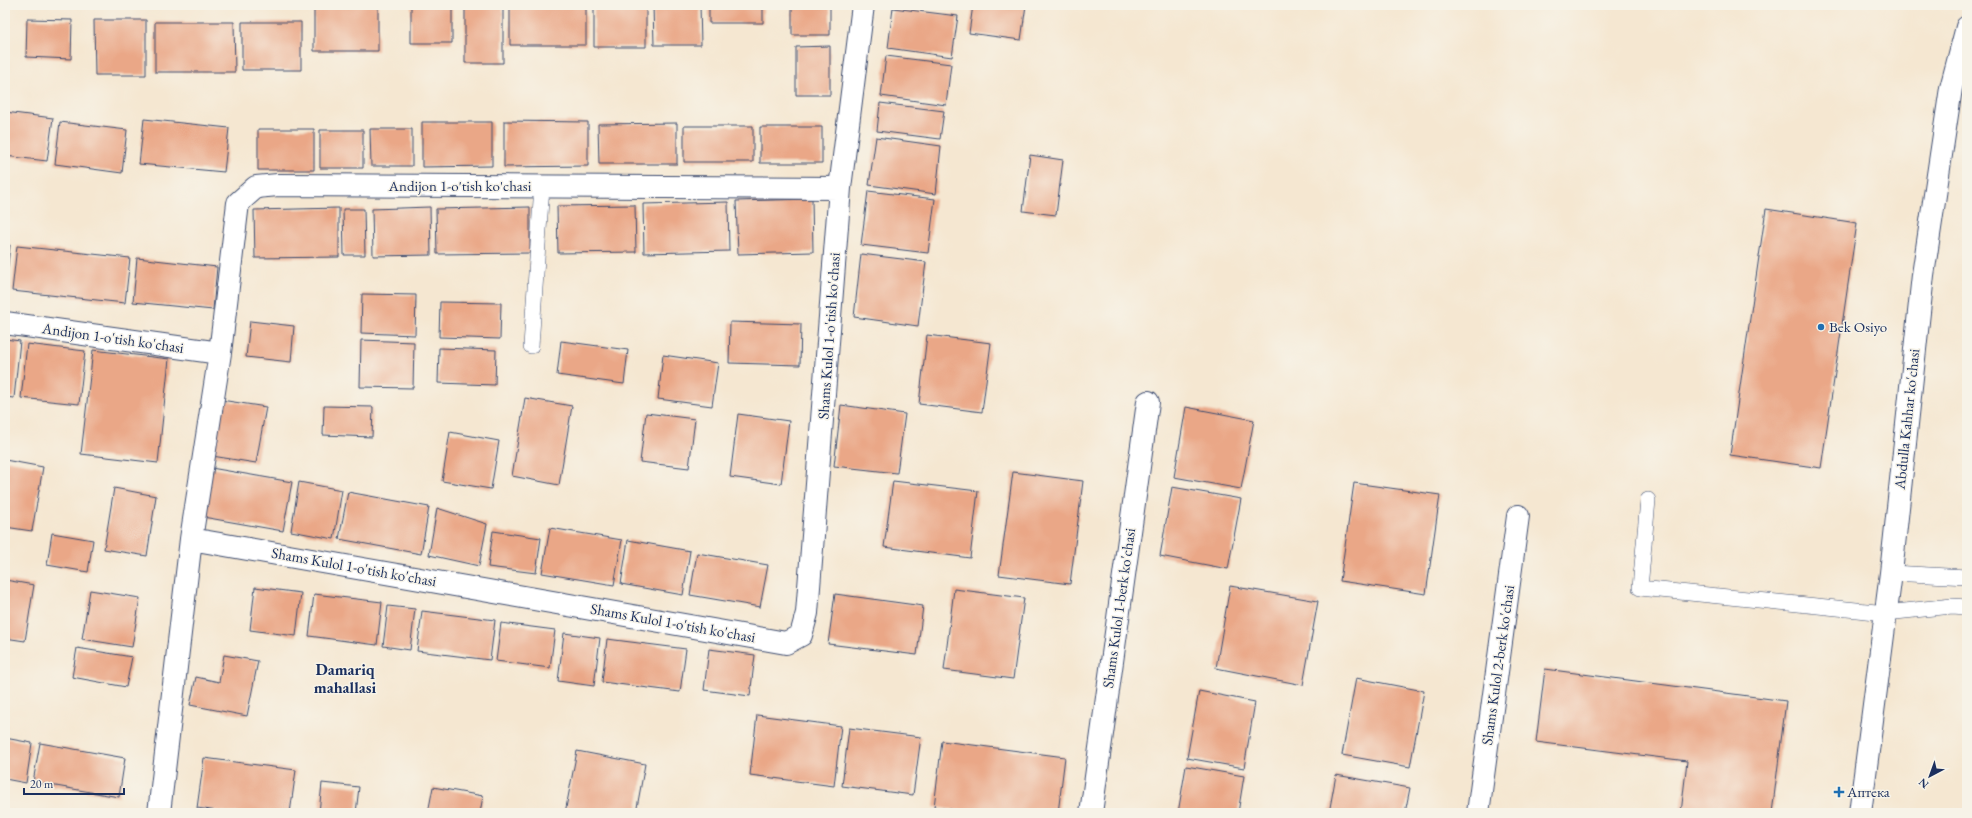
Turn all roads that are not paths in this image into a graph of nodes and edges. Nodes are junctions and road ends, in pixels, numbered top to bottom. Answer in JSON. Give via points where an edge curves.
{"nodes":[{"id":1,"x":863,"y":5,"type":"edge"},
{"id":2,"x":1967,"y":27,"type":"edge"},
{"id":3,"x":542,"y":186,"type":"junction"},
{"id":4,"x":840,"y":188,"type":"junction"},
{"id":5,"x":5,"y":323,"type":"edge"},
{"id":6,"x":531,"y":346,"type":"dead end"},
{"id":7,"x":220,"y":353,"type":"junction"},
{"id":8,"x":1148,"y":402,"type":"dead end"},
{"id":9,"x":1648,"y":500,"type":"dead end"},
{"id":10,"x":1518,"y":516,"type":"dead end"},
{"id":11,"x":191,"y":539,"type":"junction"},
{"id":12,"x":1891,"y":573,"type":"junction"},
{"id":13,"x":1967,"y":576,"type":"edge"},
{"id":14,"x":1967,"y":607,"type":"edge"},
{"id":15,"x":1886,"y":613,"type":"junction"},
{"id":16,"x":159,"y":813,"type":"edge"},
{"id":17,"x":1091,"y":813,"type":"edge"},
{"id":18,"x":1478,"y":813,"type":"edge"},
{"id":19,"x":1860,"y":813,"type":"edge"}],
"edges":[{"from":1,"to":4,"type":"street","name":"Shams Kulol 1-o'tish ko'chasi"},
{"from":2,"to":12,"type":"street","name":"Abdulla Kahhar ko'chasi","via":[[1951,88],[1923,275]]},
{"from":3,"to":4,"type":"street","name":"Andijon 1-o'tish ko'chasi"},
{"from":3,"to":6,"type":"lane"},
{"from":3,"to":7,"type":"street","name":"Andijon 1-o'tish ko'chasi","via":[[256,186],[238,203]]},
{"from":4,"to":11,"type":"street","name":"Shams Kulol 1-o'tish ko'chasi","via":[[807,614],[801,635],[786,643]]},
{"from":5,"to":7,"type":"street","name":"Andijon 1-o'tish ko'chasi"},
{"from":7,"to":11,"type":"street","name":"Andijon 1-o'tish ko'chasi"},
{"from":8,"to":17,"type":"street","name":"Shams Kulol 1-berk ko'chasi"},
{"from":9,"to":15,"type":"lane","via":[[1640,588]]},
{"from":10,"to":18,"type":"street","name":"Shams Kulol 2-berk ko'chasi"},
{"from":11,"to":16,"type":"street"},
{"from":12,"to":13,"type":"lane"},
{"from":12,"to":15,"type":"street","name":"Abdulla Kahhar ko'chasi"},
{"from":14,"to":15,"type":"lane","via":[[1952,606]]},
{"from":15,"to":19,"type":"street","name":"Abdulla Kahhar ko'chasi"}]}
